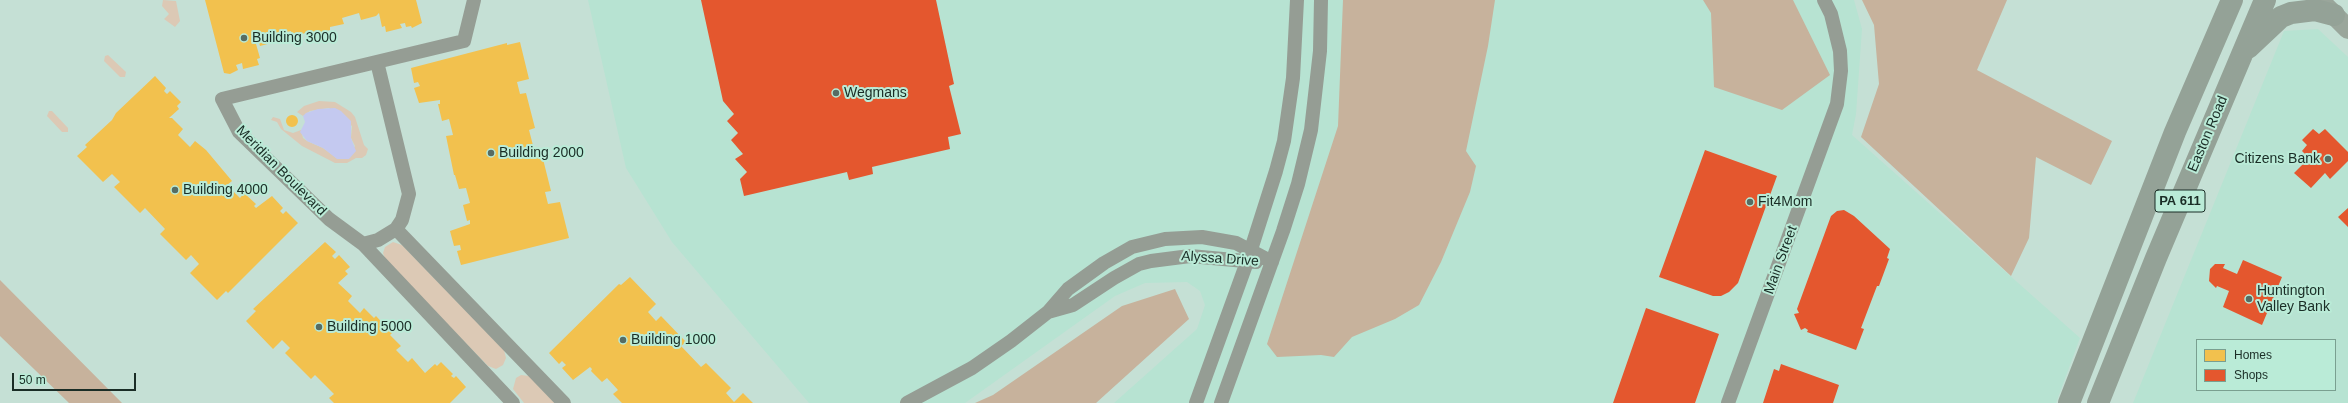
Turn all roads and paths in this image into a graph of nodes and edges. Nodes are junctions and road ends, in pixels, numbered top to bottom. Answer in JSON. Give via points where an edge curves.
{"nodes":[{"id":1,"x":474,"y":0,"type":"edge"},
{"id":2,"x":1297,"y":0,"type":"edge"},
{"id":3,"x":1321,"y":0,"type":"edge"},
{"id":4,"x":1824,"y":0,"type":"edge"},
{"id":5,"x":2232,"y":0,"type":"edge"},
{"id":6,"x":2265,"y":0,"type":"edge"},
{"id":7,"x":2334,"y":14,"type":"edge"},
{"id":8,"x":2243,"y":53,"type":"junction"},
{"id":9,"x":377,"y":62,"type":"junction"},
{"id":10,"x":396,"y":229,"type":"junction"},
{"id":11,"x":363,"y":244,"type":"junction"},
{"id":12,"x":1249,"y":256,"type":"junction"},
{"id":13,"x":1272,"y":262,"type":"junction"},
{"id":14,"x":513,"y":403,"type":"edge"},
{"id":15,"x":564,"y":403,"type":"edge"},
{"id":16,"x":907,"y":403,"type":"edge"},
{"id":17,"x":1196,"y":403,"type":"edge"},
{"id":18,"x":1221,"y":403,"type":"edge"},
{"id":19,"x":1728,"y":403,"type":"edge"},
{"id":20,"x":2069,"y":403,"type":"edge"},
{"id":21,"x":2098,"y":403,"type":"edge"}],
"edges":[{"from":1,"to":9,"type":"street","name":"Meridian Boulevard","via":[[464,41]]},
{"from":2,"to":12,"type":"street","via":[[1293,78],[1284,141],[1270,195]]},
{"from":3,"to":13,"type":"street","via":[[1320,51],[1311,130],[1292,207]]},
{"from":4,"to":19,"type":"street","name":"Main Street","via":[[1831,14],[1840,51],[1841,82],[1837,104]]},
{"from":5,"to":20,"type":"highway","number":"PA 611","via":[[2175,132]]},
{"from":6,"to":8,"type":"highway","name":"Easton Road","number":"PA 611"},
{"from":7,"to":8,"type":"highway","via":[[2315,10],[2281,17]]},
{"from":8,"to":21,"type":"highway","name":"Easton Road","number":"PA 611"},
{"from":9,"to":10,"type":"street","via":[[409,194],[402,220]]},
{"from":9,"to":11,"type":"street","name":"Meridian Boulevard","via":[[222,99],[239,132],[329,219]]},
{"from":10,"to":11,"type":"street","via":[[378,240]]},
{"from":10,"to":15,"type":"street"},
{"from":11,"to":14,"type":"street","name":"Meridian Boulevard"},
{"from":12,"to":13,"type":"street","name":"Alyssa Drive"},
{"from":12,"to":16,"type":"street","name":"Alyssa Drive","via":[[1236,243],[1202,237],[1165,239],[1132,247],[1068,289],[1048,312],[1011,341],[972,368]]},
{"from":12,"to":17,"type":"street"},
{"from":13,"to":18,"type":"street"}]}
